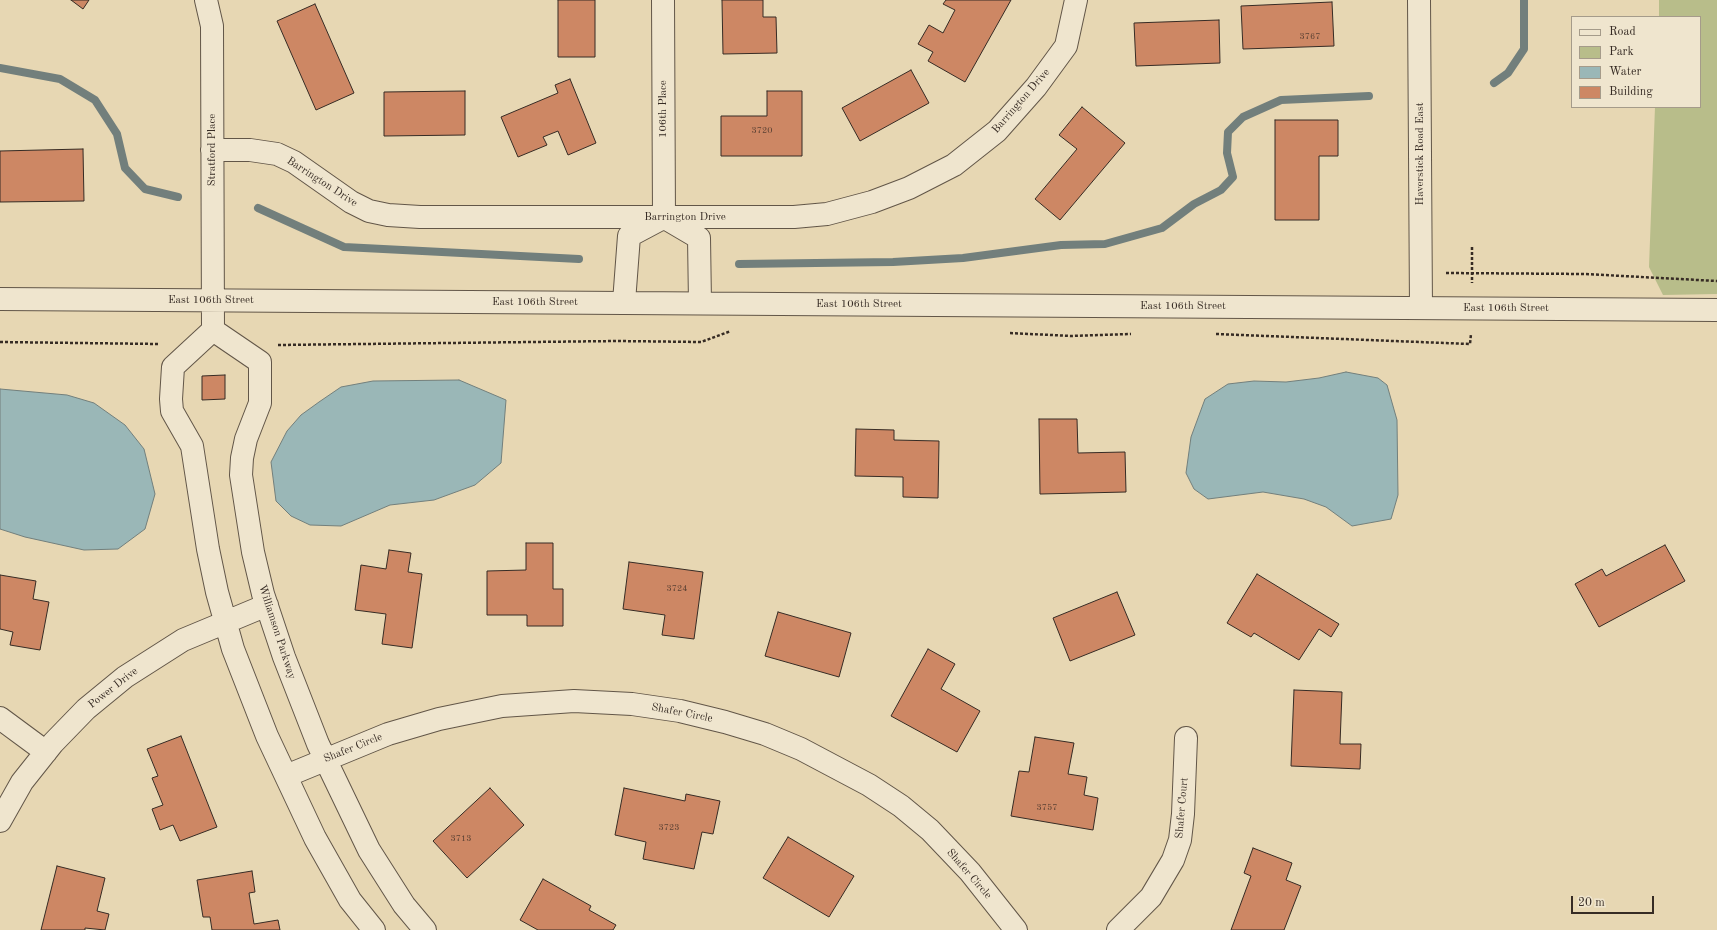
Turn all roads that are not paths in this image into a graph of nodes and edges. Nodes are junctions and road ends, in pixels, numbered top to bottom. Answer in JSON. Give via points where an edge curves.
{"nodes":[{"id":1,"x":206,"y":0,"type":"edge"},
{"id":2,"x":663,"y":0,"type":"edge"},
{"id":3,"x":1076,"y":0,"type":"edge"},
{"id":4,"x":1420,"y":0,"type":"edge"},
{"id":5,"x":212,"y":150,"type":"junction"},
{"id":6,"x":664,"y":218,"type":"junction"},
{"id":7,"x":0,"y":299,"type":"edge"},
{"id":8,"x":213,"y":300,"type":"junction"},
{"id":9,"x":624,"y":302,"type":"junction"},
{"id":10,"x":700,"y":303,"type":"junction"},
{"id":11,"x":1421,"y":308,"type":"junction"},
{"id":12,"x":1717,"y":310,"type":"edge"},
{"id":13,"x":213,"y":330,"type":"junction"},
{"id":14,"x":267,"y":605,"type":"junction"},
{"id":15,"x":225,"y":622,"type":"junction"},
{"id":16,"x":0,"y":718,"type":"edge"},
{"id":17,"x":1186,"y":738,"type":"dead end"},
{"id":18,"x":46,"y":752,"type":"junction"},
{"id":19,"x":325,"y":759,"type":"junction"},
{"id":20,"x":286,"y":776,"type":"junction"},
{"id":21,"x":0,"y":819,"type":"edge"},
{"id":22,"x":374,"y":930,"type":"edge"},
{"id":23,"x":425,"y":930,"type":"edge"},
{"id":24,"x":1016,"y":930,"type":"edge"},
{"id":25,"x":1118,"y":930,"type":"edge"}],
"edges":[{"from":1,"to":5,"type":"street","name":"Stratford Place","via":[[212,26]]},
{"from":2,"to":6,"type":"street","name":"106th Place"},
{"from":3,"to":6,"type":"street","name":"Barrington Drive","via":[[1066,46],[1036,87],[997,131],[954,165],[897,193],[827,214],[794,217]]},
{"from":4,"to":11,"type":"street","name":"Haverstick Road East"},
{"from":5,"to":6,"type":"street","name":"Barrington Drive","via":[[250,150],[277,154],[294,162],[351,202],[368,211],[388,215]]},
{"from":5,"to":8,"type":"street","name":"Stratford Place"},
{"from":6,"to":9,"type":"street","via":[[629,236]]},
{"from":6,"to":10,"type":"street","via":[[699,238]]},
{"from":7,"to":8,"type":"street","name":"East 106th Street"},
{"from":8,"to":9,"type":"street","name":"East 106th Street"},
{"from":8,"to":13,"type":"street"},
{"from":9,"to":10,"type":"street","name":"East 106th Street"},
{"from":10,"to":11,"type":"street","name":"East 106th Street"},
{"from":11,"to":12,"type":"street","name":"East 106th Street"},
{"from":13,"to":14,"type":"street","name":"Williamson Parkway","via":[[260,362],[260,403],[246,439],[241,476],[253,552]]},
{"from":13,"to":15,"type":"street","via":[[173,367],[171,399],[172,411],[192,446],[208,549]]},
{"from":14,"to":15,"type":"street","name":"Power Drive"},
{"from":14,"to":19,"type":"street","name":"Williamson Parkway","via":[[295,688]]},
{"from":15,"to":18,"type":"street","name":"Power Drive","via":[[183,640],[125,677],[86,709]]},
{"from":15,"to":20,"type":"street","via":[[267,736]]},
{"from":16,"to":18,"type":"street"},
{"from":17,"to":25,"type":"street","name":"Shafer Court","via":[[1183,814],[1180,840],[1173,860],[1151,897]]},
{"from":18,"to":21,"type":"street","name":"Power Drive","via":[[22,782]]},
{"from":19,"to":20,"type":"street","name":"Shafer Circle"},
{"from":19,"to":23,"type":"street","name":"Williamson Parkway","via":[[369,850],[404,905]]},
{"from":19,"to":24,"type":"street","name":"Shafer Circle","via":[[408,728],[478,710],[523,704],[574,701],[632,704],[680,711],[725,722],[765,734],[801,749],[869,785],[901,806],[930,830],[970,872]]},
{"from":20,"to":22,"type":"street","via":[[315,838],[346,893]]}]}
